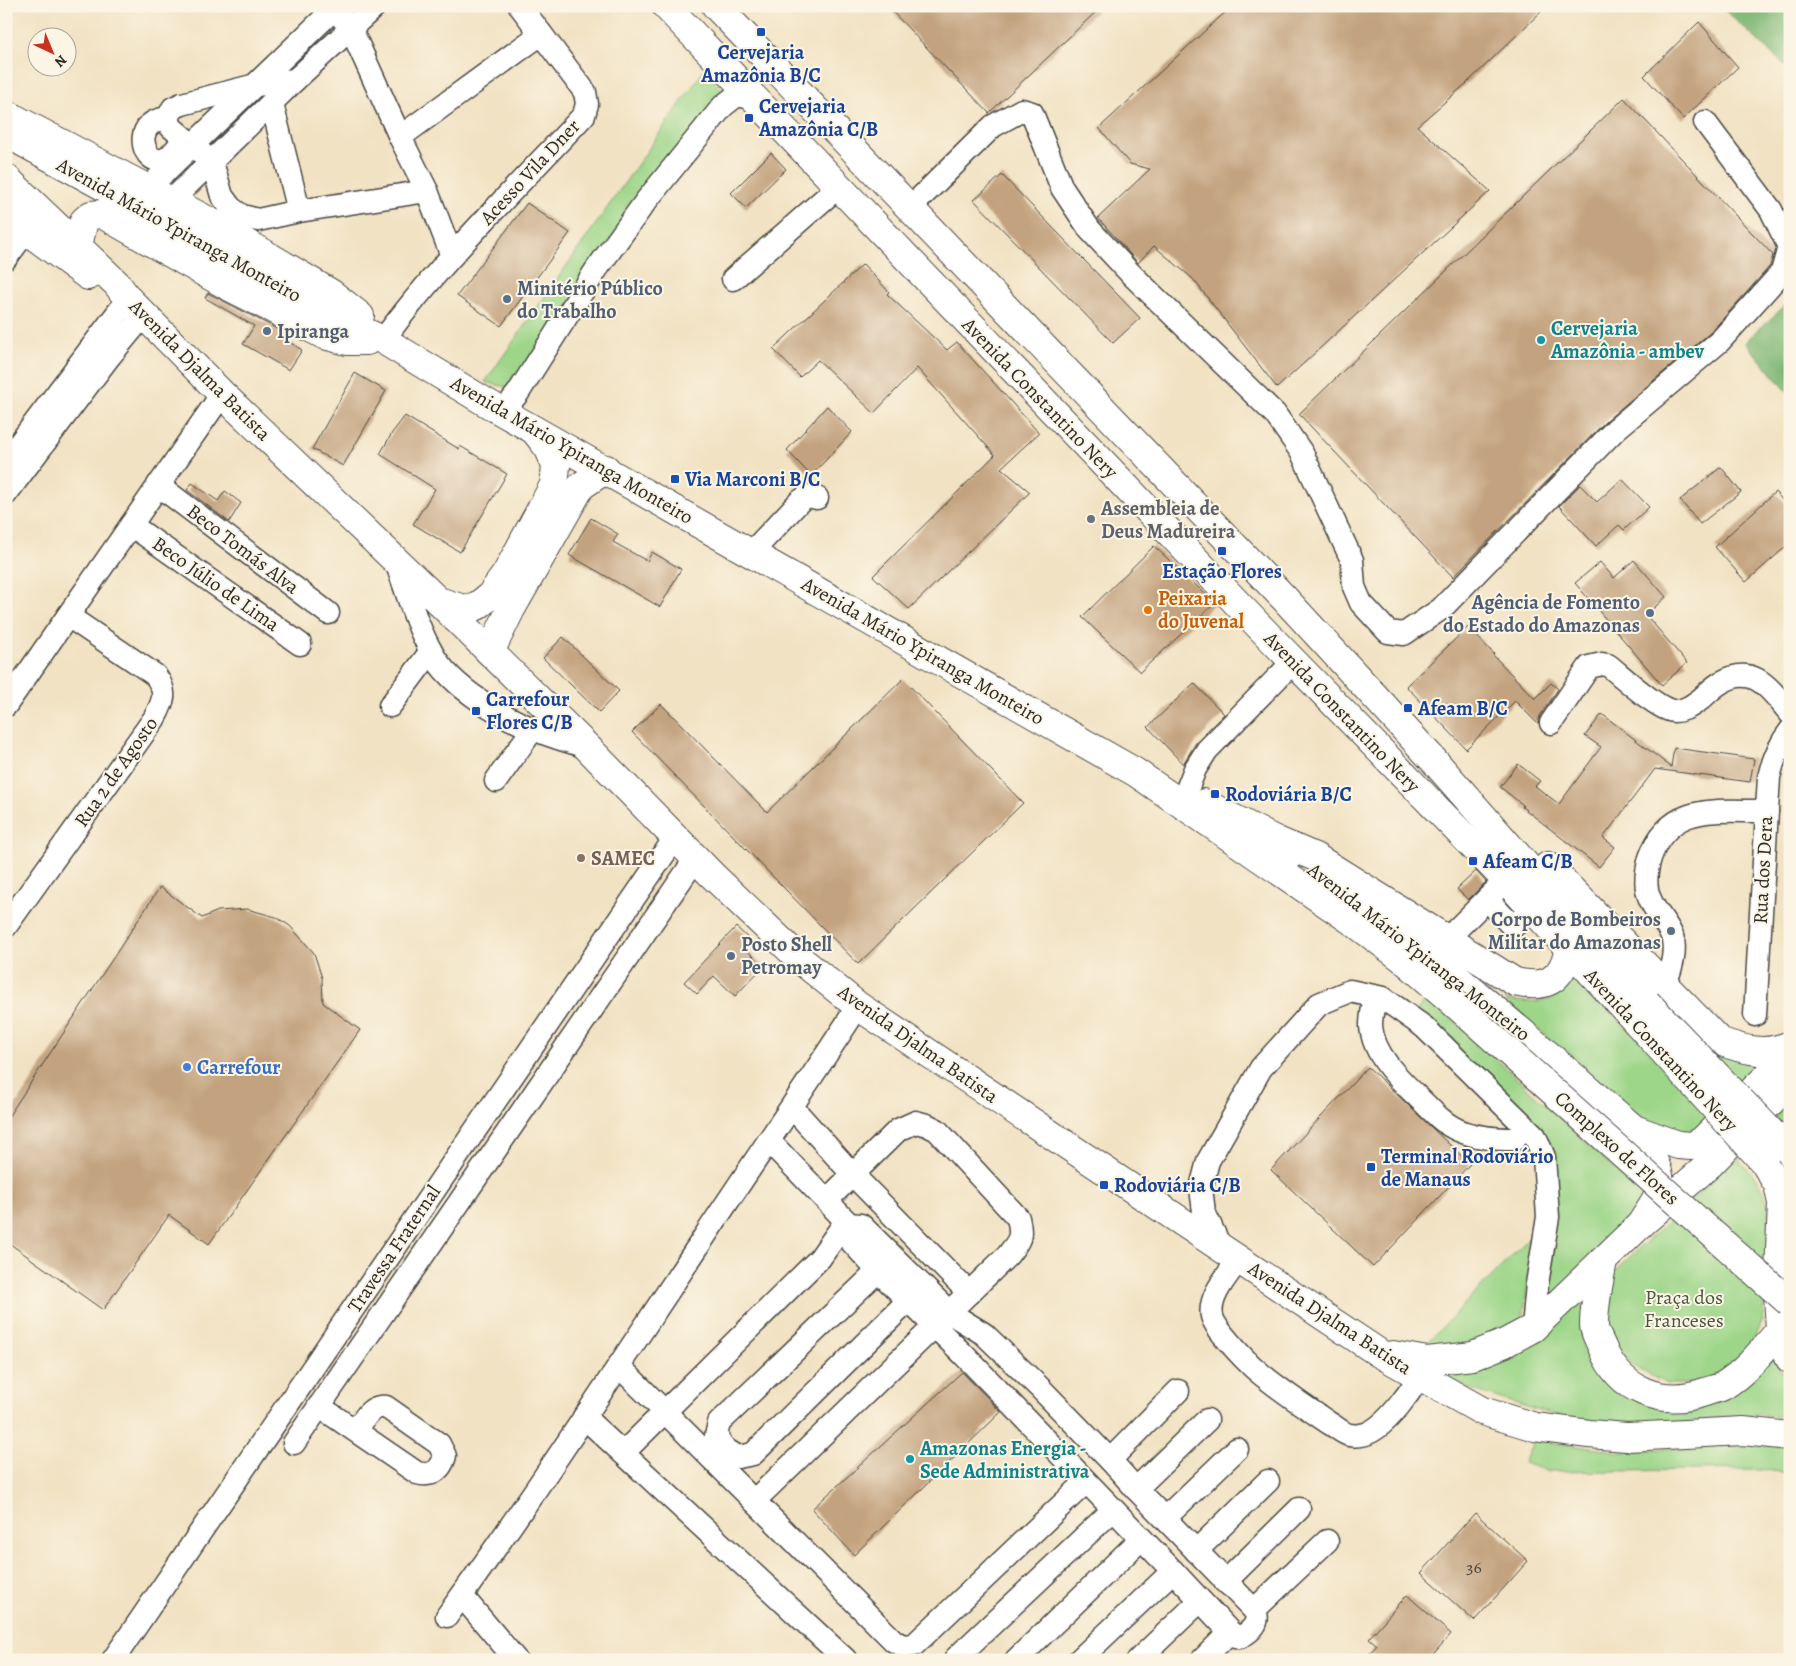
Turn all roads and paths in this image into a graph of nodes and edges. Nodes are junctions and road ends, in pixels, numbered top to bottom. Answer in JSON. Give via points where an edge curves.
{"nodes":[{"id":1,"x":375,"y":6,"type":"edge"},
{"id":2,"x":520,"y":6,"type":"edge"},
{"id":3,"x":666,"y":6,"type":"edge"},
{"id":4,"x":716,"y":6,"type":"edge"},
{"id":5,"x":336,"y":7,"type":"edge"},
{"id":6,"x":350,"y":29,"type":"junction"},
{"id":7,"x":541,"y":34,"type":"junction"},
{"id":8,"x":295,"y":80,"type":"junction"},
{"id":9,"x":256,"y":85,"type":"junction"},
{"id":10,"x":752,"y":98,"type":"junction"},
{"id":11,"x":272,"y":104,"type":"junction"},
{"id":12,"x":6,"y":114,"type":"edge"},
{"id":13,"x":168,"y":118,"type":"junction"},
{"id":14,"x":1705,"y":122,"type":"dead end"},
{"id":15,"x":6,"y":133,"type":"edge"},
{"id":16,"x":400,"y":137,"type":"junction"},
{"id":17,"x":188,"y":142,"type":"junction"},
{"id":18,"x":212,"y":162,"type":"junction"},
{"id":19,"x":6,"y":178,"type":"edge"},
{"id":20,"x":838,"y":187,"type":"junction"},
{"id":21,"x":148,"y":188,"type":"junction"},
{"id":22,"x":427,"y":191,"type":"junction"},
{"id":23,"x":172,"y":200,"type":"junction"},
{"id":24,"x":910,"y":209,"type":"junction"},
{"id":25,"x":299,"y":211,"type":"junction"},
{"id":26,"x":17,"y":223,"type":"edge"},
{"id":27,"x":78,"y":245,"type":"junction"},
{"id":28,"x":452,"y":256,"type":"junction"},
{"id":29,"x":6,"y":258,"type":"edge"},
{"id":30,"x":733,"y":279,"type":"dead end"},
{"id":31,"x":136,"y":307,"type":"junction"},
{"id":32,"x":110,"y":339,"type":"junction"},
{"id":33,"x":384,"y":340,"type":"junction"},
{"id":34,"x":222,"y":394,"type":"junction"},
{"id":35,"x":500,"y":410,"type":"junction"},
{"id":36,"x":534,"y":428,"type":"junction"},
{"id":37,"x":6,"y":461,"type":"edge"},
{"id":38,"x":606,"y":469,"type":"junction"},
{"id":39,"x":158,"y":485,"type":"junction"},
{"id":40,"x":6,"y":494,"type":"edge"},
{"id":41,"x":817,"y":498,"type":"dead end"},
{"id":42,"x":131,"y":524,"type":"junction"},
{"id":43,"x":751,"y":552,"type":"junction"},
{"id":44,"x":396,"y":561,"type":"junction"},
{"id":45,"x":438,"y":601,"type":"junction"},
{"id":46,"x":328,"y":613,"type":"dead end"},
{"id":47,"x":68,"y":616,"type":"junction"},
{"id":48,"x":300,"y":644,"type":"dead end"},
{"id":49,"x":431,"y":651,"type":"junction"},
{"id":50,"x":490,"y":652,"type":"junction"},
{"id":51,"x":1293,"y":662,"type":"junction"},
{"id":52,"x":6,"y":705,"type":"edge"},
{"id":53,"x":390,"y":706,"type":"dead end"},
{"id":54,"x":1790,"y":713,"type":"edge"},
{"id":55,"x":1551,"y":723,"type":"dead end"},
{"id":56,"x":532,"y":729,"type":"junction"},
{"id":57,"x":1790,"y":731,"type":"edge"},
{"id":58,"x":587,"y":747,"type":"junction"},
{"id":59,"x":496,"y":781,"type":"dead end"},
{"id":60,"x":1183,"y":799,"type":"junction"},
{"id":61,"x":1767,"y":811,"type":"junction"},
{"id":62,"x":676,"y":838,"type":"junction"},
{"id":63,"x":1273,"y":839,"type":"junction"},
{"id":64,"x":696,"y":858,"type":"junction"},
{"id":65,"x":1496,"y":890,"type":"junction"},
{"id":66,"x":6,"y":926,"type":"edge"},
{"id":67,"x":1447,"y":939,"type":"junction"},
{"id":68,"x":1569,"y":950,"type":"junction"},
{"id":69,"x":1444,"y":994,"type":"joint"},
{"id":70,"x":1383,"y":998,"type":"junction"},
{"id":71,"x":1649,"y":1002,"type":"junction"},
{"id":72,"x":858,"y":1006,"type":"junction"},
{"id":73,"x":1755,"y":1015,"type":"dead end"},
{"id":74,"x":1790,"y":1045,"type":"edge"},
{"id":75,"x":1790,"y":1054,"type":"edge"},
{"id":76,"x":1790,"y":1082,"type":"edge"},
{"id":77,"x":792,"y":1107,"type":"junction"},
{"id":78,"x":1634,"y":1129,"type":"junction"},
{"id":79,"x":1515,"y":1139,"type":"dead end"},
{"id":80,"x":769,"y":1141,"type":"junction"},
{"id":81,"x":1790,"y":1152,"type":"edge"},
{"id":82,"x":853,"y":1175,"type":"junction"},
{"id":83,"x":827,"y":1200,"type":"junction"},
{"id":84,"x":847,"y":1223,"type":"junction"},
{"id":85,"x":1641,"y":1224,"type":"junction"},
{"id":86,"x":1230,"y":1252,"type":"junction"},
{"id":87,"x":1603,"y":1261,"type":"junction"},
{"id":88,"x":878,"y":1271,"type":"junction"},
{"id":89,"x":970,"y":1293,"type":"junction"},
{"id":90,"x":1786,"y":1295,"type":"edge"},
{"id":91,"x":908,"y":1301,"type":"junction"},
{"id":92,"x":942,"y":1320,"type":"junction"},
{"id":93,"x":1533,"y":1328,"type":"junction"},
{"id":94,"x":1780,"y":1330,"type":"junction"},
{"id":95,"x":1790,"y":1359,"type":"edge"},
{"id":96,"x":618,"y":1366,"type":"junction"},
{"id":97,"x":1424,"y":1369,"type":"junction"},
{"id":98,"x":1178,"y":1391,"type":"dead end"},
{"id":99,"x":1052,"y":1401,"type":"junction"},
{"id":100,"x":319,"y":1406,"type":"junction"},
{"id":101,"x":666,"y":1412,"type":"junction"},
{"id":102,"x":584,"y":1416,"type":"junction"},
{"id":103,"x":1207,"y":1420,"type":"dead end"},
{"id":104,"x":1029,"y":1424,"type":"junction"},
{"id":105,"x":356,"y":1431,"type":"dead end"},
{"id":106,"x":1790,"y":1436,"type":"edge"},
{"id":107,"x":294,"y":1443,"type":"dead end"},
{"id":108,"x":1237,"y":1449,"type":"dead end"},
{"id":109,"x":623,"y":1453,"type":"junction"},
{"id":110,"x":1110,"y":1460,"type":"junction"},
{"id":111,"x":1086,"y":1482,"type":"junction"},
{"id":112,"x":1268,"y":1482,"type":"dead end"},
{"id":113,"x":1136,"y":1489,"type":"junction"},
{"id":114,"x":754,"y":1501,"type":"junction"},
{"id":115,"x":1114,"y":1510,"type":"junction"},
{"id":116,"x":1299,"y":1510,"type":"dead end"},
{"id":117,"x":1165,"y":1518,"type":"junction"},
{"id":118,"x":1141,"y":1539,"type":"junction"},
{"id":119,"x":1328,"y":1541,"type":"dead end"},
{"id":120,"x":1196,"y":1550,"type":"junction"},
{"id":121,"x":1173,"y":1571,"type":"junction"},
{"id":122,"x":1226,"y":1582,"type":"junction"},
{"id":123,"x":462,"y":1596,"type":"junction"},
{"id":124,"x":1200,"y":1601,"type":"junction"},
{"id":125,"x":1254,"y":1610,"type":"junction"},
{"id":126,"x":447,"y":1616,"type":"dead end"},
{"id":127,"x":1230,"y":1632,"type":"junction"},
{"id":128,"x":956,"y":1658,"type":"dead end"},
{"id":129,"x":113,"y":1660,"type":"edge"},
{"id":130,"x":516,"y":1660,"type":"edge"},
{"id":131,"x":846,"y":1660,"type":"edge"},
{"id":132,"x":1016,"y":1660,"type":"edge"},
{"id":133,"x":1079,"y":1660,"type":"edge"},
{"id":134,"x":1138,"y":1660,"type":"edge"},
{"id":135,"x":1202,"y":1660,"type":"edge"}],
"edges":[{"from":1,"to":6,"type":"street"},
{"from":2,"to":7,"type":"street","name":"Acesso Vila Dner"},
{"from":3,"to":10,"type":"main road","name":"Avenida Constantino Nery"},
{"from":4,"to":24,"type":"main road","name":"Avenida Constantino Nery"},
{"from":5,"to":6,"type":"street"},
{"from":5,"to":9,"type":"street"},
{"from":6,"to":8,"type":"street"},
{"from":6,"to":16,"type":"street"},
{"from":7,"to":16,"type":"street"},
{"from":7,"to":28,"type":"street","name":"Acesso Vila Dner","via":[[585,92],[588,104],[584,115]]},
{"from":8,"to":9,"type":"street"},
{"from":8,"to":11,"type":"street"},
{"from":9,"to":13,"type":"street","via":[[182,104],[173,108]]},
{"from":9,"to":17,"type":"street"},
{"from":10,"to":20,"type":"main road","name":"Avenida Constantino Nery"},
{"from":10,"to":35,"type":"street","via":[[737,95],[723,106],[596,270],[518,393]]},
{"from":11,"to":18,"type":"street"},
{"from":11,"to":25,"type":"street"},
{"from":12,"to":21,"type":"main road"},
{"from":13,"to":17,"type":"street","via":[[170,127]]},
{"from":13,"to":17,"type":"street","via":[[154,121],[145,130],[142,140],[146,151],[154,159],[163,160]]},
{"from":14,"to":24,"type":"street","via":[[1771,210],[1789,247],[1782,272],[1720,341],[1616,429],[1441,609],[1404,634],[1388,632],[1361,602],[1354,587],[1352,560],[1302,453],[1275,414],[1090,230],[1062,188],[1032,113],[1022,110],[993,126]]},
{"from":15,"to":33,"type":"main road","name":"Avenida Mário Ypiranga Monteiro","via":[[259,276],[349,325]]},
{"from":16,"to":22,"type":"street"},
{"from":17,"to":18,"type":"street"},
{"from":17,"to":21,"type":"street"},
{"from":18,"to":23,"type":"street"},
{"from":18,"to":25,"type":"street","via":[[222,196],[242,216],[258,220]]},
{"from":19,"to":27,"type":"main road","name":"Avenida Djalma Batista"},
{"from":20,"to":30,"type":"street"},
{"from":20,"to":51,"type":"main road","name":"Avenida Constantino Nery"},
{"from":21,"to":23,"type":"main road"},
{"from":22,"to":25,"type":"street"},
{"from":22,"to":28,"type":"street"},
{"from":23,"to":33,"type":"main road","via":[[332,294]]},
{"from":24,"to":71,"type":"main road","name":"Avenida Constantino Nery","via":[[1284,598]]},
{"from":26,"to":29,"type":"street"},
{"from":26,"to":31,"type":"main road","via":[[110,292]]},
{"from":27,"to":31,"type":"main road","name":"Avenida Djalma Batista"},
{"from":27,"to":33,"type":"main road","via":[[84,221],[91,215],[102,214],[228,286],[324,335],[347,341]]},
{"from":28,"to":33,"type":"street","name":"Acesso Vila Dner"},
{"from":31,"to":32,"type":"street"},
{"from":31,"to":34,"type":"main road","name":"Avenida Djalma Batista"},
{"from":32,"to":37,"type":"street"},
{"from":32,"to":40,"type":"street"},
{"from":33,"to":35,"type":"main road","name":"Avenida Mário Ypiranga Monteiro"},
{"from":34,"to":39,"type":"street"},
{"from":34,"to":44,"type":"main road","name":"Avenida Djalma Batista"},
{"from":35,"to":36,"type":"main road","name":"Avenida Mário Ypiranga Monteiro"},
{"from":36,"to":38,"type":"main road","name":"Avenida Mário Ypiranga Monteiro"},
{"from":36,"to":45,"type":"main road","via":[[556,466],[554,485],[506,574],[490,596],[477,606],[464,610]]},
{"from":38,"to":43,"type":"main road","name":"Avenida Mário Ypiranga Monteiro"},
{"from":38,"to":50,"type":"main road","via":[[581,486]]},
{"from":39,"to":42,"type":"street"},
{"from":39,"to":46,"type":"street","name":"Beco Tomás Alva"},
{"from":41,"to":43,"type":"street","via":[[808,496],[800,501]]},
{"from":42,"to":47,"type":"street"},
{"from":42,"to":48,"type":"street","name":"Beco Júlio de Lima"},
{"from":43,"to":60,"type":"main road","name":"Avenida Mário Ypiranga Monteiro"},
{"from":44,"to":45,"type":"main road","name":"Avenida Djalma Batista"},
{"from":44,"to":49,"type":"street","name":"Avenida Djalma Batista"},
{"from":45,"to":50,"type":"main road","name":"Avenida Djalma Batista"},
{"from":47,"to":52,"type":"street"},
{"from":47,"to":66,"type":"street","name":"Rua 2 de Agosto","via":[[155,675],[162,684],[164,695],[154,719]]},
{"from":49,"to":53,"type":"street"},
{"from":49,"to":56,"type":"street","name":"Avenida Djalma Batista","via":[[445,672],[478,699]]},
{"from":50,"to":58,"type":"main road","name":"Avenida Djalma Batista"},
{"from":51,"to":60,"type":"street","via":[[1207,750]]},
{"from":51,"to":65,"type":"main road","name":"Avenida Constantino Nery"},
{"from":54,"to":55,"type":"street","via":[[1759,679],[1746,676],[1722,682],[1692,706],[1672,711],[1660,706],[1608,665],[1602,664],[1589,667]]},
{"from":56,"to":58,"type":"street","name":"Avenida Djalma Batista"},
{"from":56,"to":59,"type":"street"},
{"from":57,"to":61,"type":"street","name":"Rua dos Dera","via":[[1774,757]]},
{"from":58,"to":62,"type":"main road","name":"Avenida Djalma Batista"},
{"from":60,"to":63,"type":"main road","name":"Avenida Mário Ypiranga Monteiro"},
{"from":60,"to":69,"type":"main road","name":"Avenida Mário Ypiranga Monteiro","via":[[1402,958]]},
{"from":61,"to":71,"type":"street","via":[[1699,812],[1678,820],[1660,837],[1646,874],[1646,887],[1656,912],[1672,935],[1673,959]]},
{"from":61,"to":73,"type":"street","name":"Rua dos Dera"},
{"from":62,"to":64,"type":"main road","name":"Avenida Djalma Batista"},
{"from":62,"to":129,"type":"street","name":"Travessa Fraternal"},
{"from":63,"to":67,"type":"main road","via":[[1315,857]]},
{"from":63,"to":78,"type":"main road","name":"Avenida Mário Ypiranga Monteiro","via":[[1378,914],[1444,967]]},
{"from":64,"to":72,"type":"main road","name":"Avenida Djalma Batista","via":[[802,961]]},
{"from":64,"to":100,"type":"street"},
{"from":65,"to":67,"type":"street"},
{"from":65,"to":68,"type":"main road","name":"Avenida Constantino Nery","via":[[1532,909]]},
{"from":67,"to":68,"type":"main road","via":[[1514,982],[1530,986],[1556,977]]},
{"from":68,"to":71,"type":"main road","name":"Avenida Constantino Nery"},
{"from":69,"to":90,"type":"main road","name":"Complexo de Flores","bridge":true},
{"from":70,"to":79,"type":"street","via":[[1373,1007],[1371,1027],[1382,1058],[1395,1075],[1442,1120],[1458,1130],[1475,1136]]},
{"from":70,"to":86,"type":"street","via":[[1350,992],[1319,1004],[1260,1068],[1208,1161],[1200,1188],[1204,1212]]},
{"from":70,"to":93,"type":"street","via":[[1424,1027],[1535,1136],[1544,1157],[1548,1216]]},
{"from":71,"to":74,"type":"main road","via":[[1738,1048],[1760,1052]]},
{"from":71,"to":81,"type":"main road","name":"Avenida Constantino Nery","bridge":true},
{"from":71,"to":90,"type":"main road","name":"Avenida Constantino Nery","bridge":true,"via":[[1778,1185],[1782,1203]]},
{"from":72,"to":77,"type":"street"},
{"from":72,"to":86,"type":"main road","name":"Avenida Djalma Batista"},
{"from":75,"to":78,"type":"main road","name":"Avenida Mário Ypiranga Monteiro","via":[[1702,1141],[1692,1146],[1678,1145]]},
{"from":76,"to":85,"type":"main road","via":[[1710,1164]]},
{"from":77,"to":80,"type":"street"},
{"from":77,"to":82,"type":"street"},
{"from":78,"to":85,"type":"main road","name":"Avenida Mário Ypiranga Monteiro","via":[[1659,1175],[1659,1194]]},
{"from":80,"to":83,"type":"street"},
{"from":80,"to":96,"type":"street"},
{"from":82,"to":83,"type":"street"},
{"from":82,"to":89,"type":"street"},
{"from":82,"to":89,"type":"street","via":[[898,1130],[916,1122],[936,1130],[1018,1218],[1021,1231],[1008,1256]]},
{"from":83,"to":84,"type":"street"},
{"from":84,"to":88,"type":"street","via":[[849,1239]]},
{"from":84,"to":92,"type":"street","via":[[861,1225]]},
{"from":84,"to":101,"type":"street","via":[[820,1258]]},
{"from":85,"to":87,"type":"main road"},
{"from":86,"to":97,"type":"main road","name":"Avenida Djalma Batista","via":[[1379,1353]]},
{"from":86,"to":97,"type":"street","name":"Avenida Djalma Batista","via":[[1212,1305],[1212,1317],[1221,1332],[1254,1368],[1348,1434],[1362,1436],[1376,1430]]},
{"from":87,"to":93,"type":"main road"},
{"from":87,"to":94,"type":"main road","via":[[1594,1327],[1606,1357],[1621,1378],[1642,1391],[1670,1398],[1694,1396],[1722,1386],[1751,1364]]},
{"from":88,"to":91,"type":"street"},
{"from":88,"to":91,"type":"street","via":[[719,1423],[716,1436],[725,1449],[738,1457],[753,1454]]},
{"from":89,"to":92,"type":"street"},
{"from":90,"to":94,"type":"main road","name":"Avenida Constantino Nery"},
{"from":91,"to":92,"type":"street"},
{"from":92,"to":99,"type":"street","via":[[984,1334]]},
{"from":92,"to":104,"type":"street","via":[[963,1354]]},
{"from":92,"to":114,"type":"street"},
{"from":93,"to":97,"type":"main road","via":[[1473,1356]]},
{"from":94,"to":95,"type":"main road","name":"Avenida Constantino Nery"},
{"from":96,"to":101,"type":"street"},
{"from":96,"to":102,"type":"street"},
{"from":97,"to":106,"type":"main road","name":"Avenida Djalma Batista","via":[[1482,1411],[1535,1427],[1627,1437],[1743,1431]]},
{"from":98,"to":110,"type":"street"},
{"from":99,"to":104,"type":"street"},
{"from":99,"to":110,"type":"street"},
{"from":100,"to":105,"type":"street"},
{"from":100,"to":107,"type":"street"},
{"from":101,"to":109,"type":"street"},
{"from":101,"to":114,"type":"street"},
{"from":102,"to":109,"type":"street"},
{"from":102,"to":123,"type":"street"},
{"from":103,"to":113,"type":"street"},
{"from":104,"to":111,"type":"street"},
{"from":108,"to":117,"type":"street"},
{"from":109,"to":131,"type":"street"},
{"from":110,"to":113,"type":"street"},
{"from":111,"to":114,"type":"street","via":[[914,1645],[903,1646],[894,1641]]},
{"from":111,"to":115,"type":"street"},
{"from":112,"to":120,"type":"street"},
{"from":113,"to":117,"type":"street"},
{"from":115,"to":118,"type":"street"},
{"from":115,"to":128,"type":"street"},
{"from":116,"to":122,"type":"street"},
{"from":117,"to":120,"type":"street"},
{"from":118,"to":121,"type":"street"},
{"from":118,"to":132,"type":"street"},
{"from":119,"to":125,"type":"street"},
{"from":120,"to":122,"type":"street"},
{"from":121,"to":124,"type":"street"},
{"from":121,"to":133,"type":"street"},
{"from":122,"to":125,"type":"street"},
{"from":123,"to":126,"type":"street"},
{"from":123,"to":130,"type":"street"},
{"from":124,"to":127,"type":"street"},
{"from":124,"to":134,"type":"street"},
{"from":125,"to":127,"type":"street","via":[[1257,1619],[1249,1631],[1240,1637]]},
{"from":127,"to":135,"type":"street"}]}
